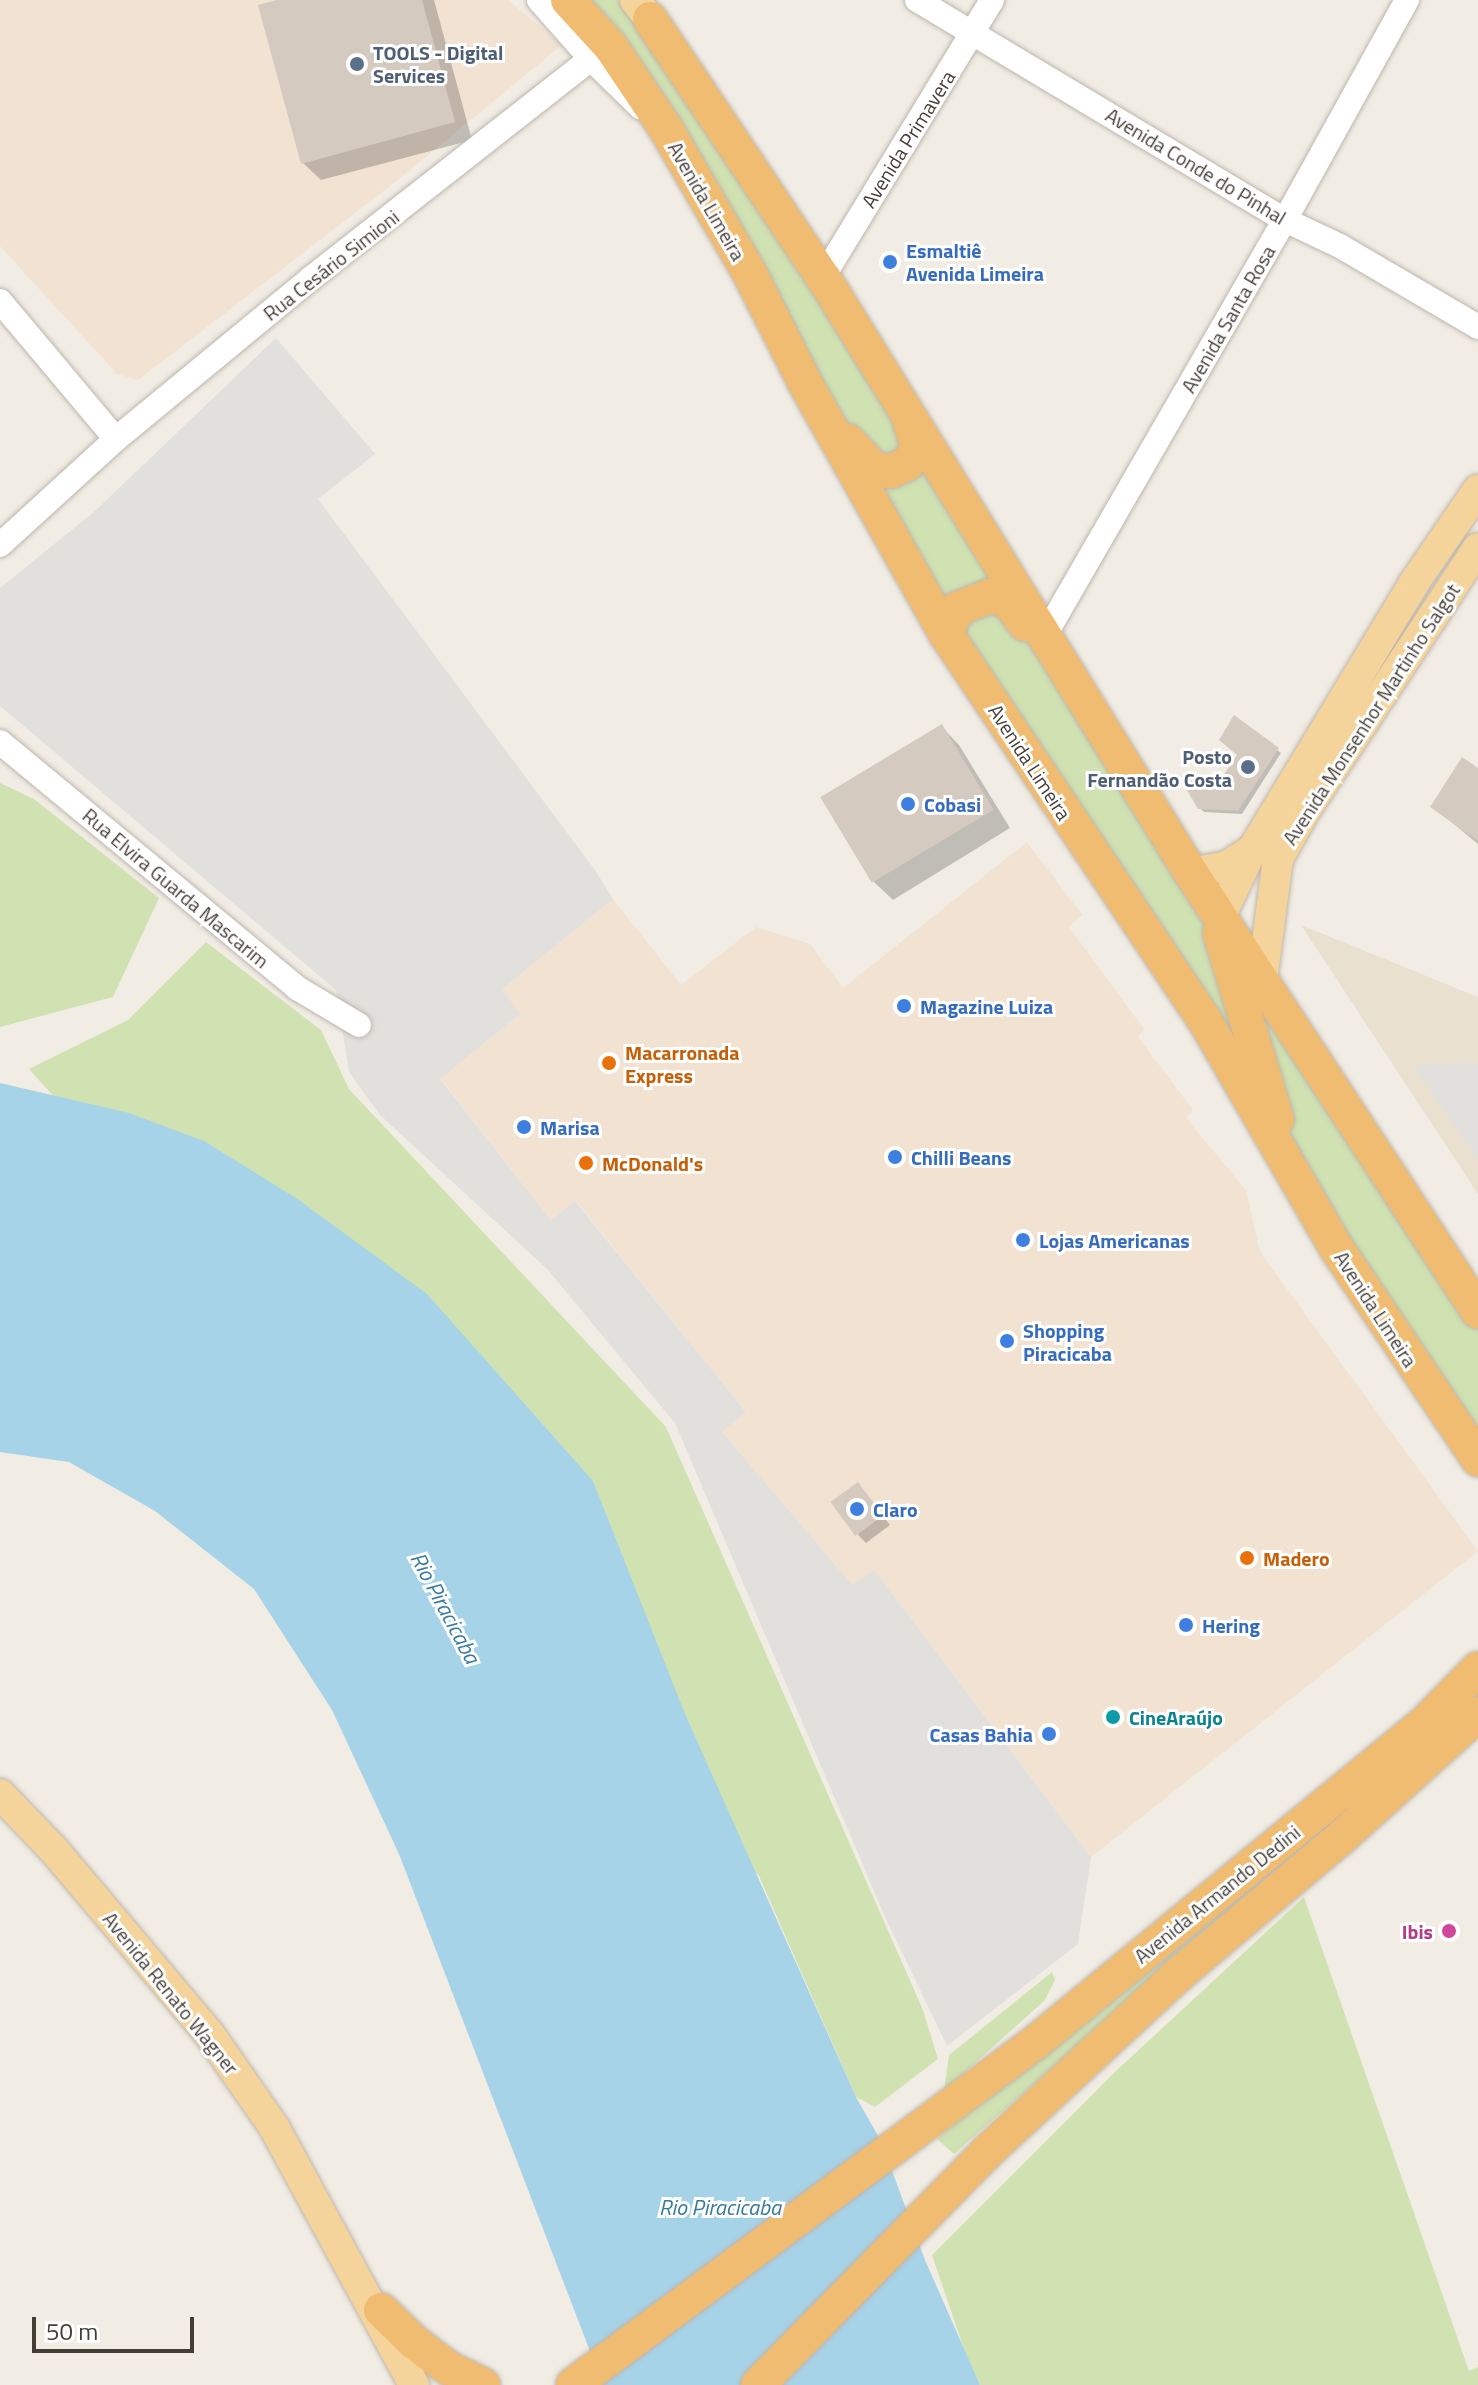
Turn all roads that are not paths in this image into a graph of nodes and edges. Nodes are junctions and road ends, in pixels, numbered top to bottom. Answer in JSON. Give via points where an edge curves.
{"nodes":[{"id":1,"x":539,"y":0,"type":"edge"},
{"id":2,"x":568,"y":0,"type":"edge"},
{"id":3,"x":580,"y":0,"type":"edge"},
{"id":4,"x":917,"y":0,"type":"edge"},
{"id":5,"x":992,"y":0,"type":"edge"},
{"id":6,"x":1407,"y":0,"type":"edge"},
{"id":7,"x":642,"y":9,"type":"edge"},
{"id":8,"x":973,"y":33,"type":"junction"},
{"id":9,"x":601,"y":53,"type":"junction"},
{"id":10,"x":1285,"y":220,"type":"junction"},
{"id":11,"x":823,"y":277,"type":"junction"},
{"id":12,"x":0,"y":301,"type":"edge"},
{"id":13,"x":1478,"y":327,"type":"edge"},
{"id":14,"x":805,"y":383,"type":"junction"},
{"id":15,"x":909,"y":418,"type":"junction"},
{"id":16,"x":116,"y":439,"type":"junction"},
{"id":17,"x":1478,"y":490,"type":"edge"},
{"id":18,"x":0,"y":545,"type":"edge"},
{"id":19,"x":1478,"y":548,"type":"edge"},
{"id":20,"x":1414,"y":583,"type":"junction"},
{"id":21,"x":1443,"y":603,"type":"junction"},
{"id":22,"x":946,"y":634,"type":"junction"},
{"id":23,"x":1045,"y":635,"type":"junction"},
{"id":24,"x":1094,"y":718,"type":"junction"},
{"id":25,"x":0,"y":742,"type":"edge"},
{"id":26,"x":1253,"y":849,"type":"junction"},
{"id":27,"x":1191,"y":873,"type":"junction"},
{"id":28,"x":1220,"y":917,"type":"junction"},
{"id":29,"x":1262,"y":980,"type":"junction"},
{"id":30,"x":359,"y":1025,"type":"dead end"},
{"id":31,"x":1298,"y":1184,"type":"junction"},
{"id":32,"x":1478,"y":1311,"type":"edge"},
{"id":33,"x":1478,"y":1459,"type":"edge"},
{"id":34,"x":1478,"y":1669,"type":"edge"},
{"id":35,"x":1476,"y":1717,"type":"edge"},
{"id":36,"x":0,"y":1794,"type":"edge"},
{"id":37,"x":373,"y":2302,"type":"junction"},
{"id":38,"x":414,"y":2385,"type":"edge"},
{"id":39,"x":428,"y":2385,"type":"edge"},
{"id":40,"x":483,"y":2385,"type":"edge"},
{"id":41,"x":573,"y":2385,"type":"edge"},
{"id":42,"x":758,"y":2385,"type":"edge"}],
"edges":[{"from":1,"to":9,"type":"street"},
{"from":2,"to":9,"type":"highway","name":"Avenida Limeira"},
{"from":3,"to":9,"type":"main road","name":"Avenida Limeira"},
{"from":4,"to":8,"type":"street","name":"Avenida Conde do Pinhal"},
{"from":5,"to":8,"type":"street","name":"Avenida Primavera"},
{"from":6,"to":10,"type":"street","name":"Avenida Santa Rosa"},
{"from":7,"to":11,"type":"highway"},
{"from":8,"to":10,"type":"street","name":"Avenida Conde do Pinhal"},
{"from":8,"to":11,"type":"street","name":"Avenida Primavera"},
{"from":9,"to":14,"type":"highway","name":"Avenida Limeira","via":[[666,129],[749,272]]},
{"from":9,"to":16,"type":"street","name":"Rua Cesário Simioni","via":[[310,279]]},
{"from":10,"to":13,"type":"street","name":"Avenida Conde do Pinhal"},
{"from":10,"to":23,"type":"street","name":"Avenida Santa Rosa"},
{"from":11,"to":15,"type":"highway"},
{"from":12,"to":16,"type":"street"},
{"from":14,"to":15,"type":"highway","via":[[875,470],[891,471],[914,455],[917,444]]},
{"from":14,"to":22,"type":"highway","name":"Avenida Limeira"},
{"from":15,"to":23,"type":"highway"},
{"from":16,"to":18,"type":"street","name":"Rua Cesário Simioni"},
{"from":17,"to":20,"type":"main road","name":"Avenida Monsenhor Martinho Salgot"},
{"from":19,"to":21,"type":"main road","name":"Avenida Monsenhor Martinho Salgot"},
{"from":20,"to":21,"type":"main road"},
{"from":20,"to":26,"type":"main road","name":"Avenida Monsenhor Martinho Salgot"},
{"from":21,"to":29,"type":"main road","name":"Avenida Monsenhor Martinho Salgot","via":[[1278,859]]},
{"from":22,"to":24,"type":"highway","via":[[962,606],[990,596],[1007,600]]},
{"from":22,"to":31,"type":"highway","name":"Avenida Limeira","via":[[1204,1019]]},
{"from":23,"to":24,"type":"highway"},
{"from":24,"to":27,"type":"highway"},
{"from":25,"to":30,"type":"street","name":"Rua Elvira Guarda Mascarim","via":[[297,988]]},
{"from":26,"to":27,"type":"main road","name":"Avenida Monsenhor Martinho Salgot","via":[[1227,866]]},
{"from":26,"to":28,"type":"main road"},
{"from":27,"to":28,"type":"highway"},
{"from":28,"to":29,"type":"highway"},
{"from":28,"to":31,"type":"highway","via":[[1220,943]]},
{"from":29,"to":32,"type":"highway"},
{"from":31,"to":33,"type":"highway","name":"Avenida Limeira","via":[[1396,1342]]},
{"from":34,"to":41,"type":"highway","name":"Avenida Armando Dedini","via":[[1424,1724],[947,2110]]},
{"from":35,"to":42,"type":"highway","name":"Avenida Armando Dedini","via":[[1179,1974],[988,2151]]},
{"from":36,"to":37,"type":"main road","name":"Avenida Renato Wagner","via":[[210,2035],[274,2127]]},
{"from":37,"to":38,"type":"main road","name":"Avenida Renato Wagner"},
{"from":37,"to":39,"type":"main road","name":"Avenida Renato Wagner"},
{"from":37,"to":40,"type":"highway","via":[[448,2368]]}]}
